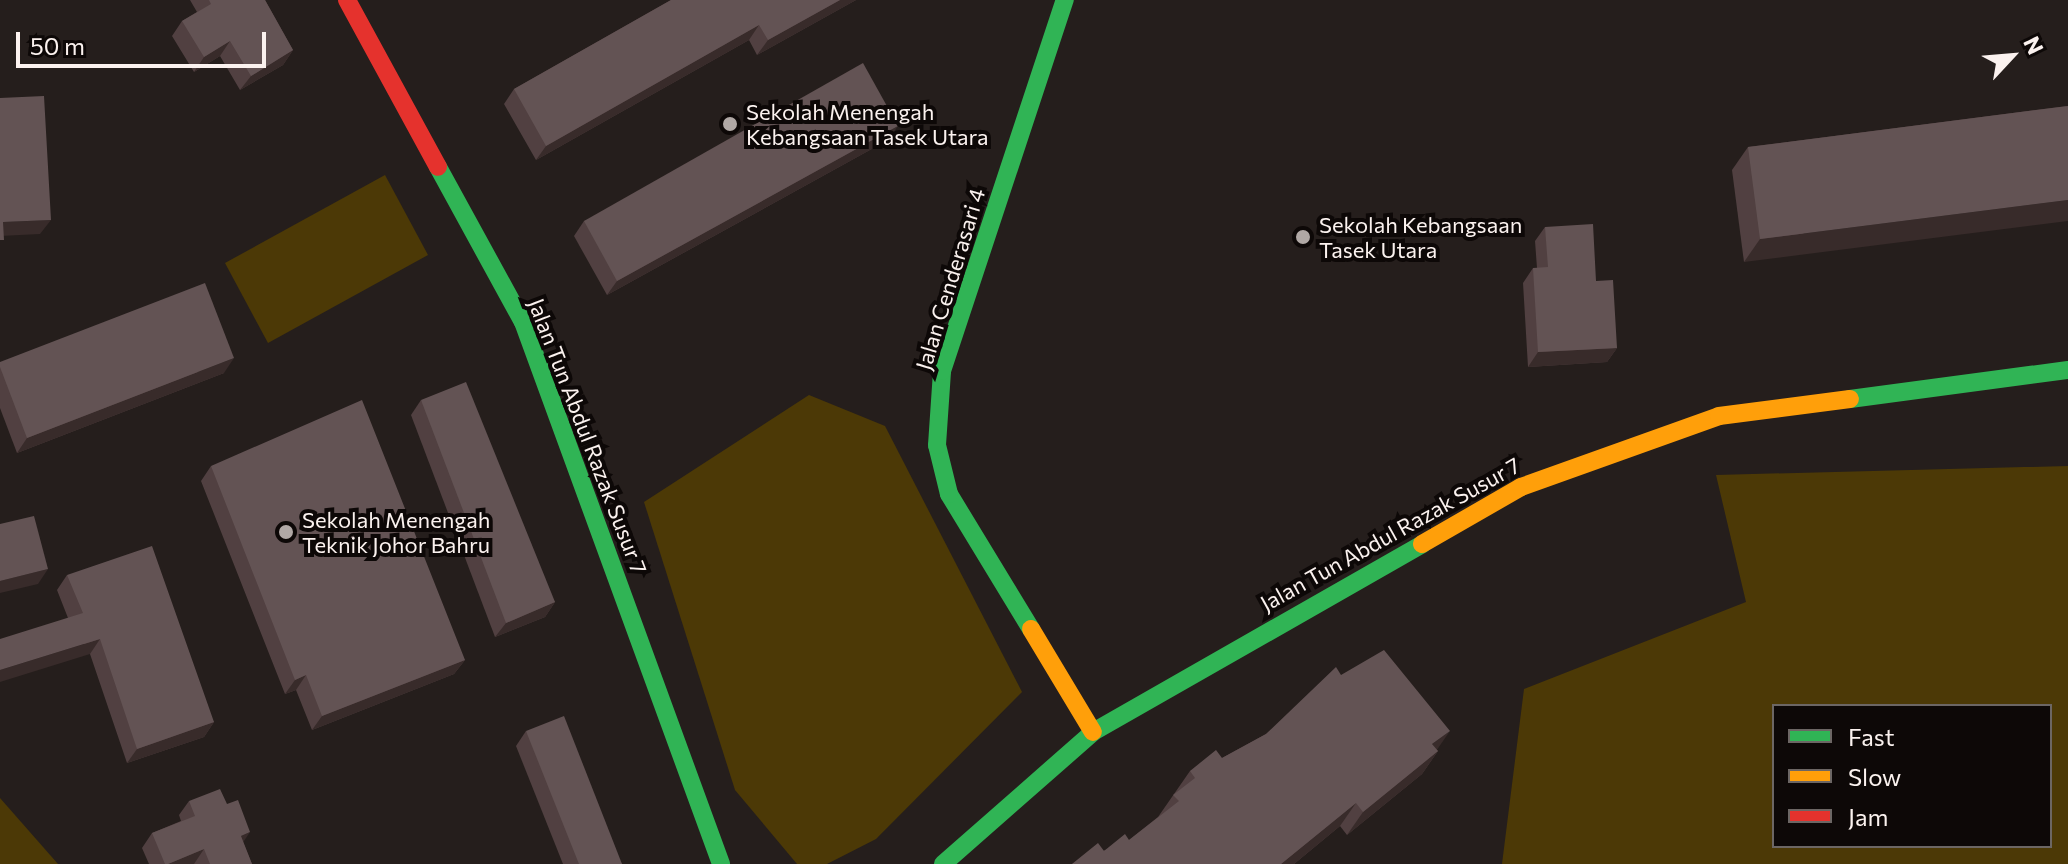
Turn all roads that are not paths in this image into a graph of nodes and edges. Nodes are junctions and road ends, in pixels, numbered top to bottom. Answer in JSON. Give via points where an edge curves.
{"nodes":[{"id":1,"x":347,"y":0,"type":"edge"},
{"id":2,"x":1065,"y":0,"type":"edge"},
{"id":3,"x":2068,"y":370,"type":"edge"},
{"id":4,"x":1093,"y":732,"type":"junction"},
{"id":5,"x":721,"y":864,"type":"edge"},
{"id":6,"x":943,"y":864,"type":"edge"}],
"edges":[{"from":1,"to":5,"type":"street","name":"Jalan Tun Abdul Razak Susur 7","via":[[523,322]]},
{"from":2,"to":4,"type":"street","name":"Jalan Cenderasari 4","via":[[942,371],[937,445],[949,494]]},
{"from":3,"to":4,"type":"street","name":"Jalan Tun Abdul Razak Susur 7","via":[[1719,416],[1685,425],[1521,487]]},
{"from":4,"to":6,"type":"street","name":"Jalan Tun Abdul Razak Susur 7"}]}
